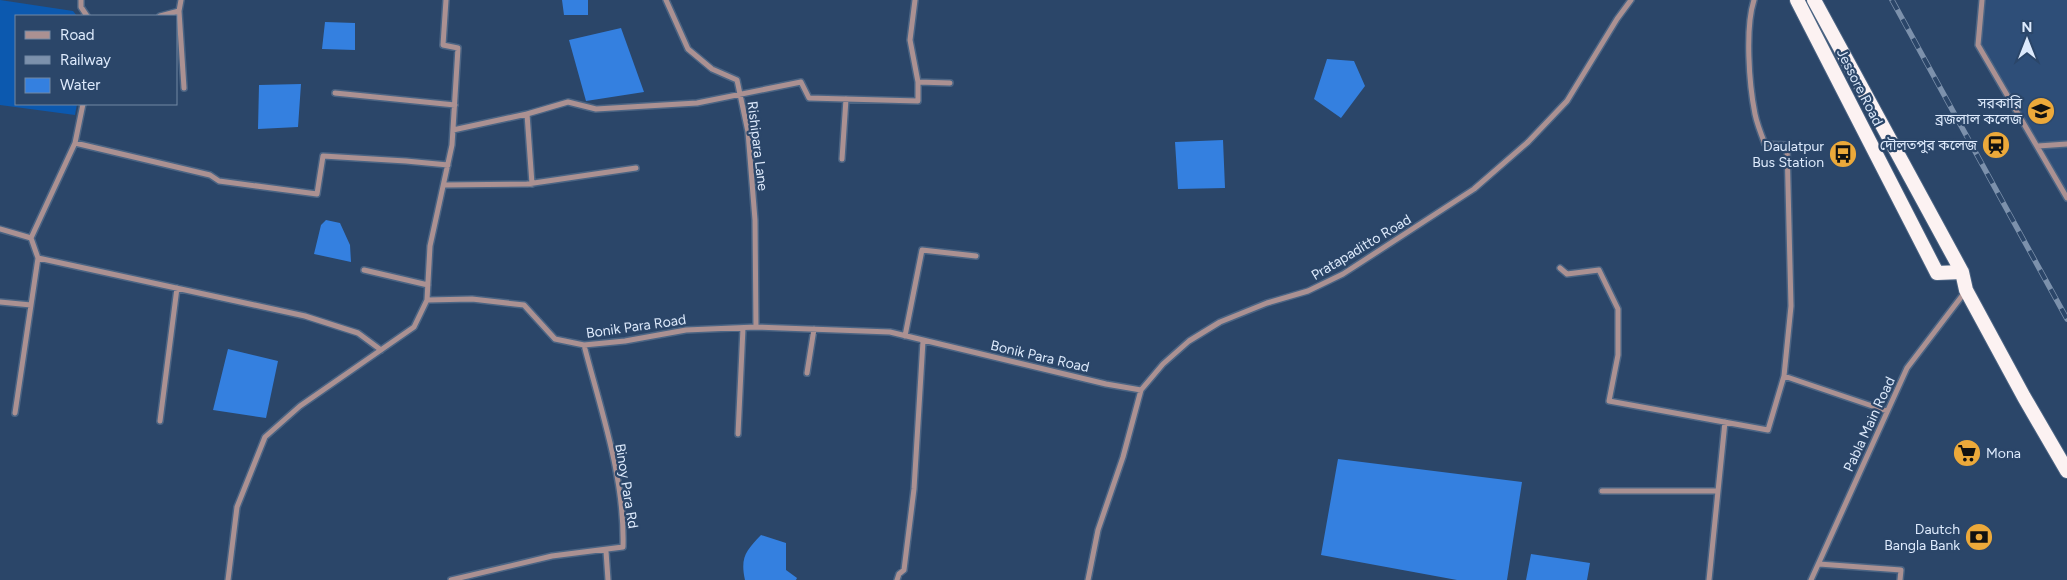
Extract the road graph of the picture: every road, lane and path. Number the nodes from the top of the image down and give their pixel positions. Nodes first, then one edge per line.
1 (81, 0) edge
2 (181, 0) edge
3 (446, 0) edge
4 (666, 0) edge
5 (915, 0) edge
6 (1631, 0) edge
7 (1754, 0) edge
8 (1797, 0) edge
9 (1814, 0) edge
10 (1982, 0) edge
11 (180, 11) junction
12 (86, 15) edge
13 (164, 15) edge
14 (918, 82) junction
15 (950, 83) dead end
16 (184, 88) dead end
17 (335, 93) dead end
18 (740, 96) junction
19 (846, 99) junction
20 (82, 105) edge
21 (455, 106) junction
22 (527, 114) junction
23 (454, 130) junction
24 (75, 143) junction
25 (2067, 144) edge
26 (2038, 146) junction
27 (842, 159) dead end
28 (448, 166) junction
29 (636, 168) dead end
30 (532, 184) junction
31 (444, 186) junction
32 (2067, 198) edge
33 (0, 229) edge
34 (31, 238) junction
35 (976, 256) dead end
36 (38, 258) junction
37 (1560, 268) dead end
38 (364, 270) dead end
39 (1962, 272) junction
40 (428, 285) junction
41 (177, 288) junction
42 (1966, 290) junction
43 (427, 300) junction
44 (0, 302) edge
45 (31, 305) junction
46 (756, 327) junction
47 (743, 328) junction
48 (814, 328) junction
49 (905, 336) junction
50 (923, 341) junction
51 (584, 345) junction
52 (381, 350) junction
53 (807, 372) dead end
54 (1784, 376) junction
55 (1141, 390) junction
56 (1887, 411) junction
57 (15, 413) dead end
58 (160, 421) dead end
59 (1725, 422) junction
60 (738, 434) dead end
61 (2067, 471) edge
62 (1602, 491) dead end
63 (1718, 491) junction
64 (606, 551) junction
65 (1818, 564) junction
66 (228, 580) edge
67 (451, 580) edge
68 (608, 580) edge
69 (897, 580) edge
70 (1088, 580) edge
71 (1709, 580) edge
72 (1812, 580) edge
73 (1900, 580) edge

1 - 12 street
2 - 11 street
3 - 21 street
4 - 18 street, Rishipara Lane
5 - 14 street
6 - 55 street, Pratapaditto Road
7 - 54 street
8 - 39 highway, Jessore Road
9 - 39 highway, Jessore Road
10 - 26 street
11 - 13 street
11 - 16 street
14 - 15 street
14 - 19 street
17 - 21 street
18 - 19 street
18 - 22 street
18 - 46 street, Rishipara Lane
19 - 27 street
20 - 24 street
21 - 23 street
22 - 23 street
22 - 30 street
23 - 28 street
24 - 28 street
24 - 34 street
25 - 26 street
26 - 32 street
28 - 31 street
29 - 30 street
30 - 31 street
31 - 40 street
33 - 34 street
34 - 36 street
35 - 49 street
36 - 41 street
36 - 45 street
37 - 59 street
38 - 40 street
39 - 42 highway, Jessore Road
40 - 43 street
41 - 52 street
41 - 58 street
42 - 56 street, Pabla Main Road
42 - 61 highway, Jessore Road
43 - 51 street, Bonik Para Road
43 - 52 street
44 - 45 street
45 - 57 street
46 - 47 street, Bonik Para Road
46 - 48 street, Bonik Para Road
47 - 51 street, Bonik Para Road
47 - 60 street
48 - 49 street, Bonik Para Road
48 - 53 street
49 - 50 street, Bonik Para Road
50 - 55 street, Bonik Para Road
50 - 69 street
51 - 64 street, Binoy Para Rd
52 - 66 street
54 - 56 street
54 - 59 street
55 - 70 street, Pratapaditto Road
56 - 65 street, Pabla Main Road
59 - 63 street
62 - 63 street
63 - 71 street
64 - 67 street, Binoy Para Rd
64 - 68 street
65 - 72 street, Pabla Main Road
65 - 73 street

